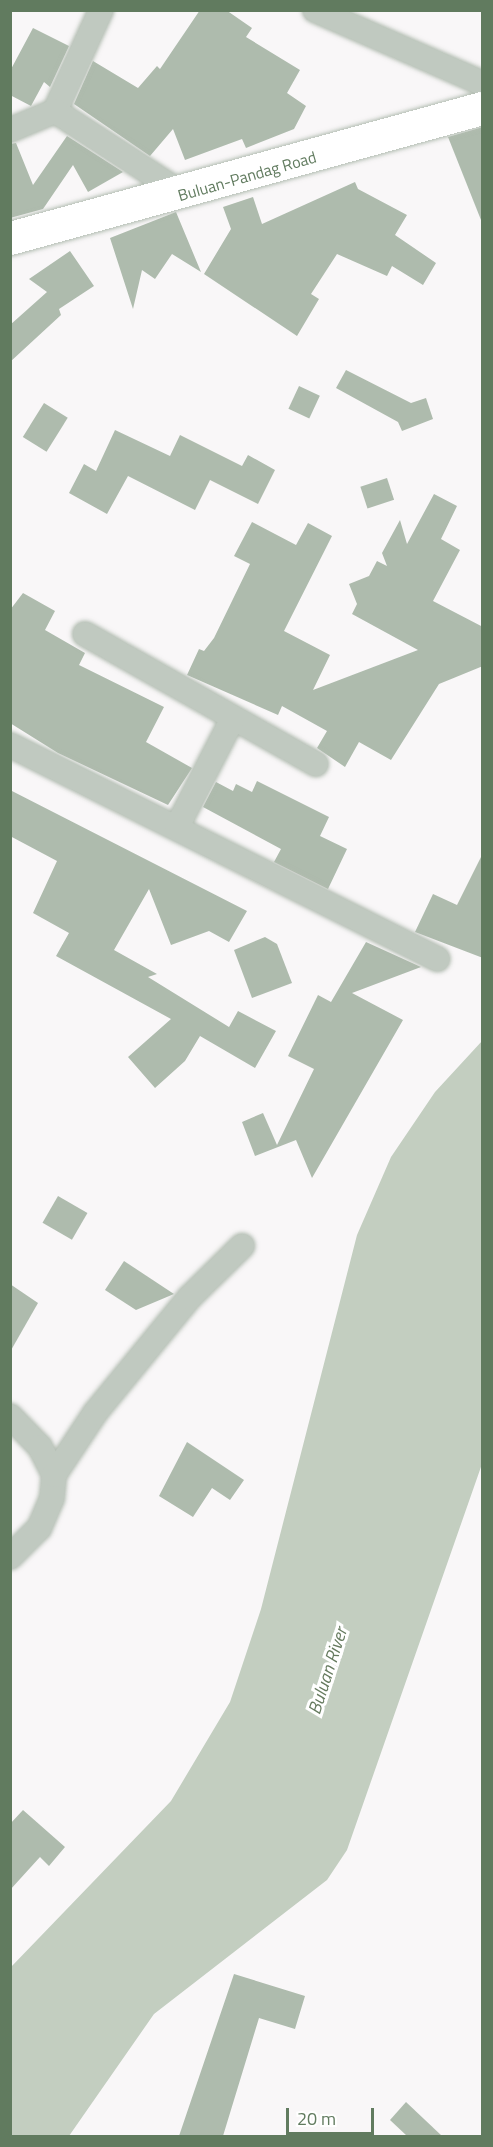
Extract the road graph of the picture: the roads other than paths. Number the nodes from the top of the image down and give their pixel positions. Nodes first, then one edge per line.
1 (101, 10) edge
2 (315, 10) edge
3 (483, 83) edge
4 (483, 108) edge
5 (55, 111) junction
6 (10, 130) edge
7 (183, 194) junction
8 (10, 238) edge
9 (85, 634) dead end
10 (232, 720) junction
11 (10, 745) edge
12 (316, 764) dead end
13 (177, 827) junction
14 (437, 959) dead end
15 (242, 1246) dead end
16 (10, 1416) edge
17 (54, 1476) junction
18 (10, 1557) edge

1 - 5 street
2 - 3 street
4 - 7 main road, Buluan-Pandag Road
5 - 6 street
5 - 7 street
7 - 8 main road, Buluan-Pandag Road
9 - 10 street
10 - 12 street
10 - 13 street
11 - 13 street
13 - 14 street
15 - 17 street
16 - 17 street
17 - 18 street

